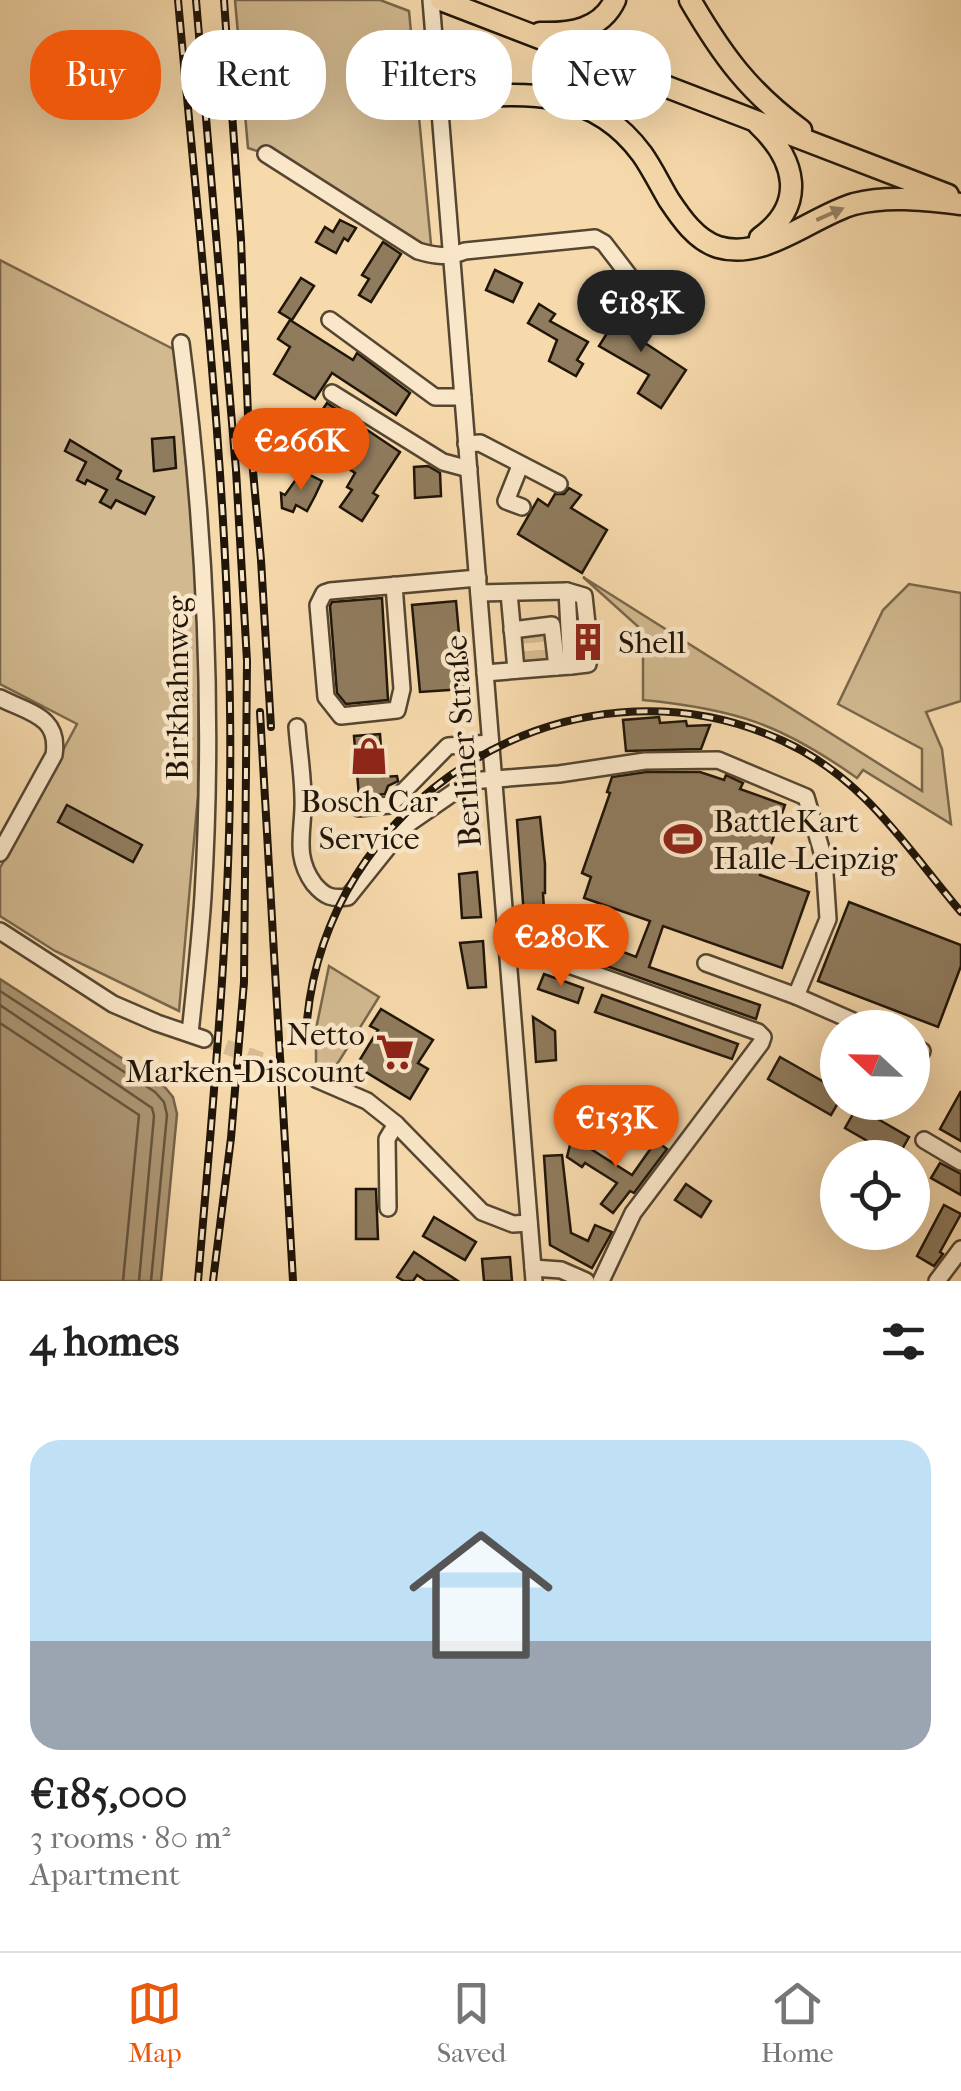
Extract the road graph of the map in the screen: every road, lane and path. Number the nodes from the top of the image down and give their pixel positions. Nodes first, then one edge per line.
1 (431, 0) edge
2 (615, 0) edge
3 (690, 0) edge
4 (449, 3) edge
5 (433, 30) edge
6 (525, 32) junction
7 (512, 95) edge
8 (753, 119) junction
9 (441, 120) edge
10 (822, 146) junction
11 (266, 154) dead end
12 (961, 202) edge
13 (740, 250) junction
14 (452, 256) junction
15 (674, 312) dead end
16 (330, 320) dead end
17 (181, 343) dead end
18 (332, 392) dead end
19 (463, 397) junction
20 (466, 444) junction
21 (520, 466) junction
22 (468, 468) junction
23 (559, 484) dead end
24 (522, 508) dead end
25 (394, 586) junction
26 (479, 586) junction
27 (508, 592) junction
28 (512, 630) junction
29 (564, 666) junction
30 (516, 670) junction
31 (485, 673) junction
32 (0, 698) edge
33 (297, 727) dead end
34 (490, 743) junction
35 (559, 774) junction
36 (494, 779) junction
37 (560, 792) dead end
38 (360, 808) dead end
39 (0, 853) edge
40 (0, 931) edge
41 (507, 949) junction
42 (706, 963) dead end
43 (796, 996) junction
44 (828, 1010) edge
45 (316, 1079) tunnel mouth
46 (396, 1124) junction
47 (930, 1144) edge
48 (961, 1162) edge
49 (388, 1208) dead end
50 (529, 1222) junction
51 (961, 1249) edge
52 (534, 1274) edge
53 (586, 1281) edge
54 (601, 1281) edge
55 (936, 1281) edge

1 - 5 street, Berliner Straße
2 - 6 main road
3 - 10 main road
4 - 6 main road
6 - 8 main road
7 - 13 main road
8 - 10 main road
8 - 13 main road
9 - 14 street, Berliner Straße
10 - 12 main road
11 - 14 street
13 -> 12 main road
14 - 15 street
14 - 19 street, Berliner Straße
16 - 19 street
17 - 40 street, Birkhahnweg
18 - 22 street
19 - 20 street, Berliner Straße
20 - 21 street
20 - 22 street, Berliner Straße
21 - 23 street
21 - 24 street
22 - 26 street, Berliner Straße
25 - 25 street
25 - 26 street
26 - 27 street
26 - 31 street, Berliner Straße
27 - 28 street
27 - 29 street
28 - 29 street
28 - 30 street
29 - 30 street
30 - 31 street
31 - 34 street, Berliner Straße
32 - 39 street
33 - 36 street
34 - 36 street, Berliner Straße
34 - 38 street
35 - 36 street
35 - 37 street
35 - 43 street
36 - 41 street, Berliner Straße
41 - 50 street, Berliner Straße
41 - 54 street
42 - 43 street
43 - 44 street
45 - 46 street
46 - 49 street
46 - 50 street
47 - 48 street
50 - 52 street, Berliner Straße
51 - 55 street
52 - 53 street

